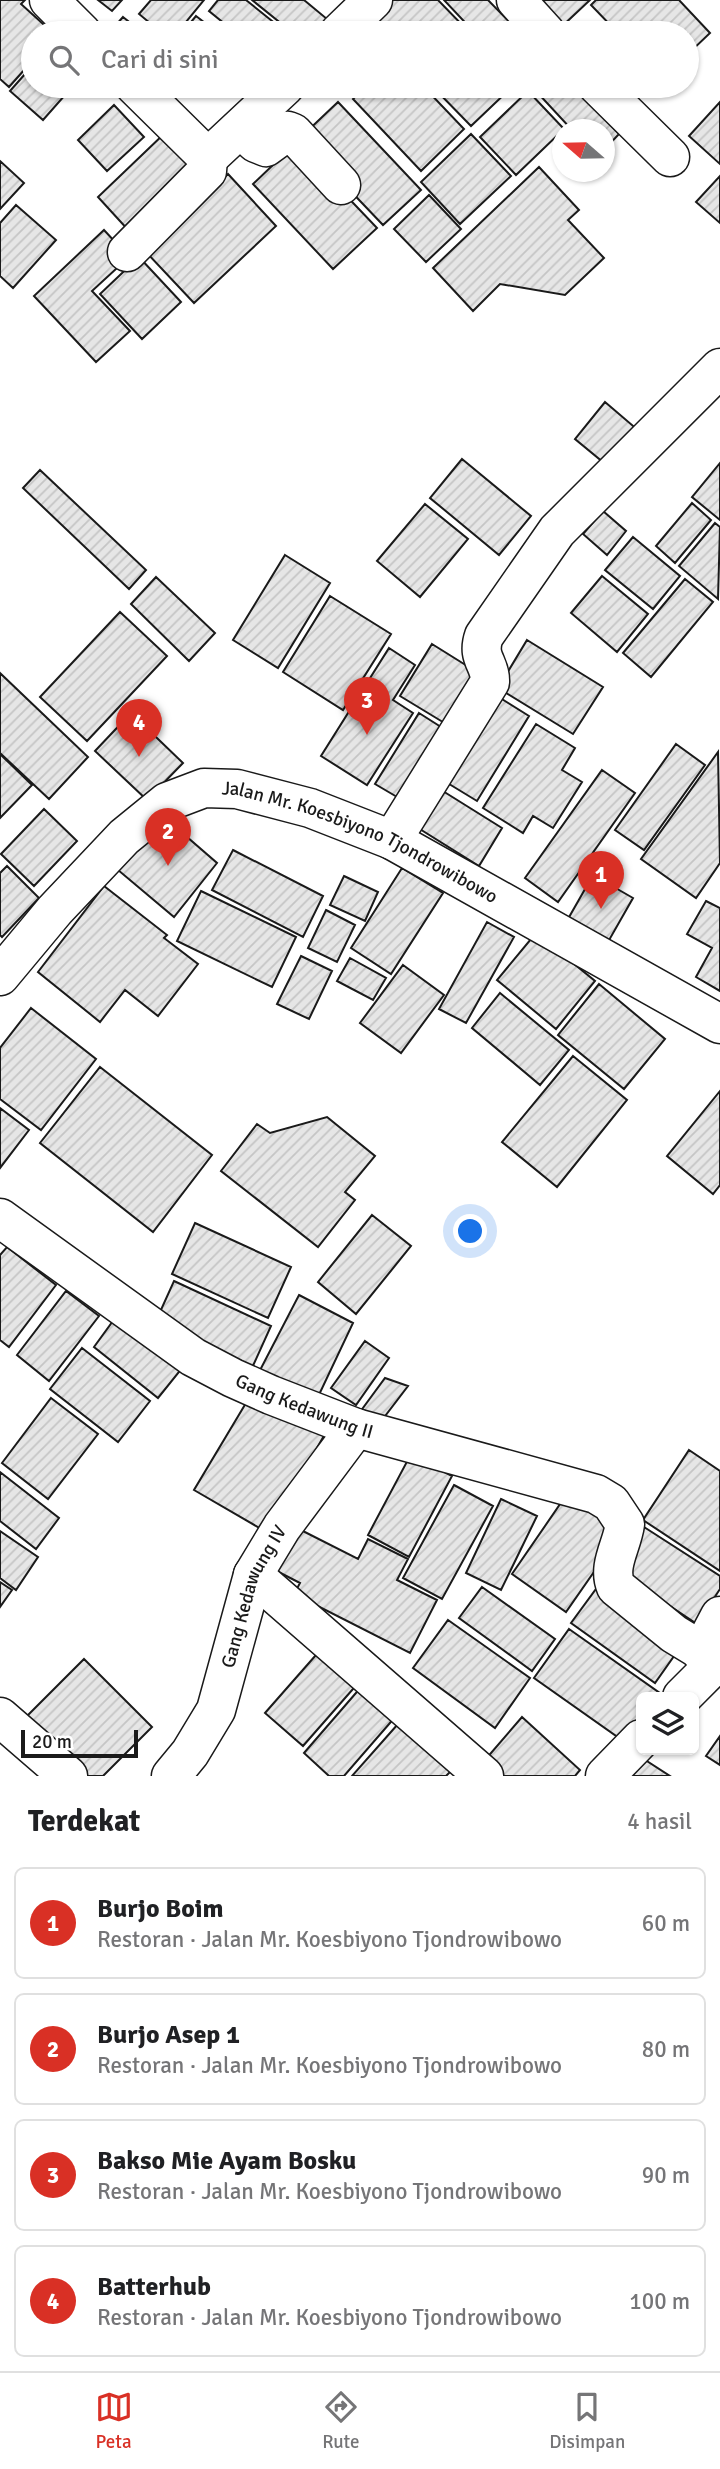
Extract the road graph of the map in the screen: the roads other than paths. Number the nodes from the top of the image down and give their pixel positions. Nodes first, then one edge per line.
1 (48, 0) edge
2 (373, 0) edge
3 (516, 0) edge
4 (70, 21) edge
5 (351, 21) edge
6 (535, 21) edge
7 (147, 98) edge
8 (273, 98) edge
9 (610, 98) edge
10 (241, 129) junction
11 (670, 157) dead end
12 (208, 158) junction
13 (341, 185) dead end
14 (127, 252) dead end
15 (720, 368) edge
16 (392, 840) junction
17 (0, 976) edge
18 (720, 1024) edge
19 (0, 1218) edge
20 (356, 1427) junction
21 (253, 1575) junction
22 (720, 1616) edge
23 (713, 1658) edge
24 (686, 1692) edge
25 (0, 1717) edge
26 (636, 1744) edge
27 (68, 1776) edge
28 (171, 1776) edge
29 (484, 1776) edge
30 (605, 1776) edge

1 - 4 street
2 - 5 street
3 - 6 street
7 - 12 street
8 - 10 street
9 - 11 street
10 - 12 street
10 - 13 street
12 - 14 street
15 - 16 street
16 - 17 street, Jalan Mr. Koesbiyono Tjondrowibowo
16 - 18 street, Jalan Mr. Koesbiyono Tjondrowibowo
19 - 20 street, Gang Kedawung II
20 - 21 street, Gang Kedawung IV
20 - 23 street, Gang Kedawung II
21 - 28 street, Gang Kedawung IV
21 - 29 street
22 - 23 street
23 - 24 street
25 - 27 street
26 - 30 street

